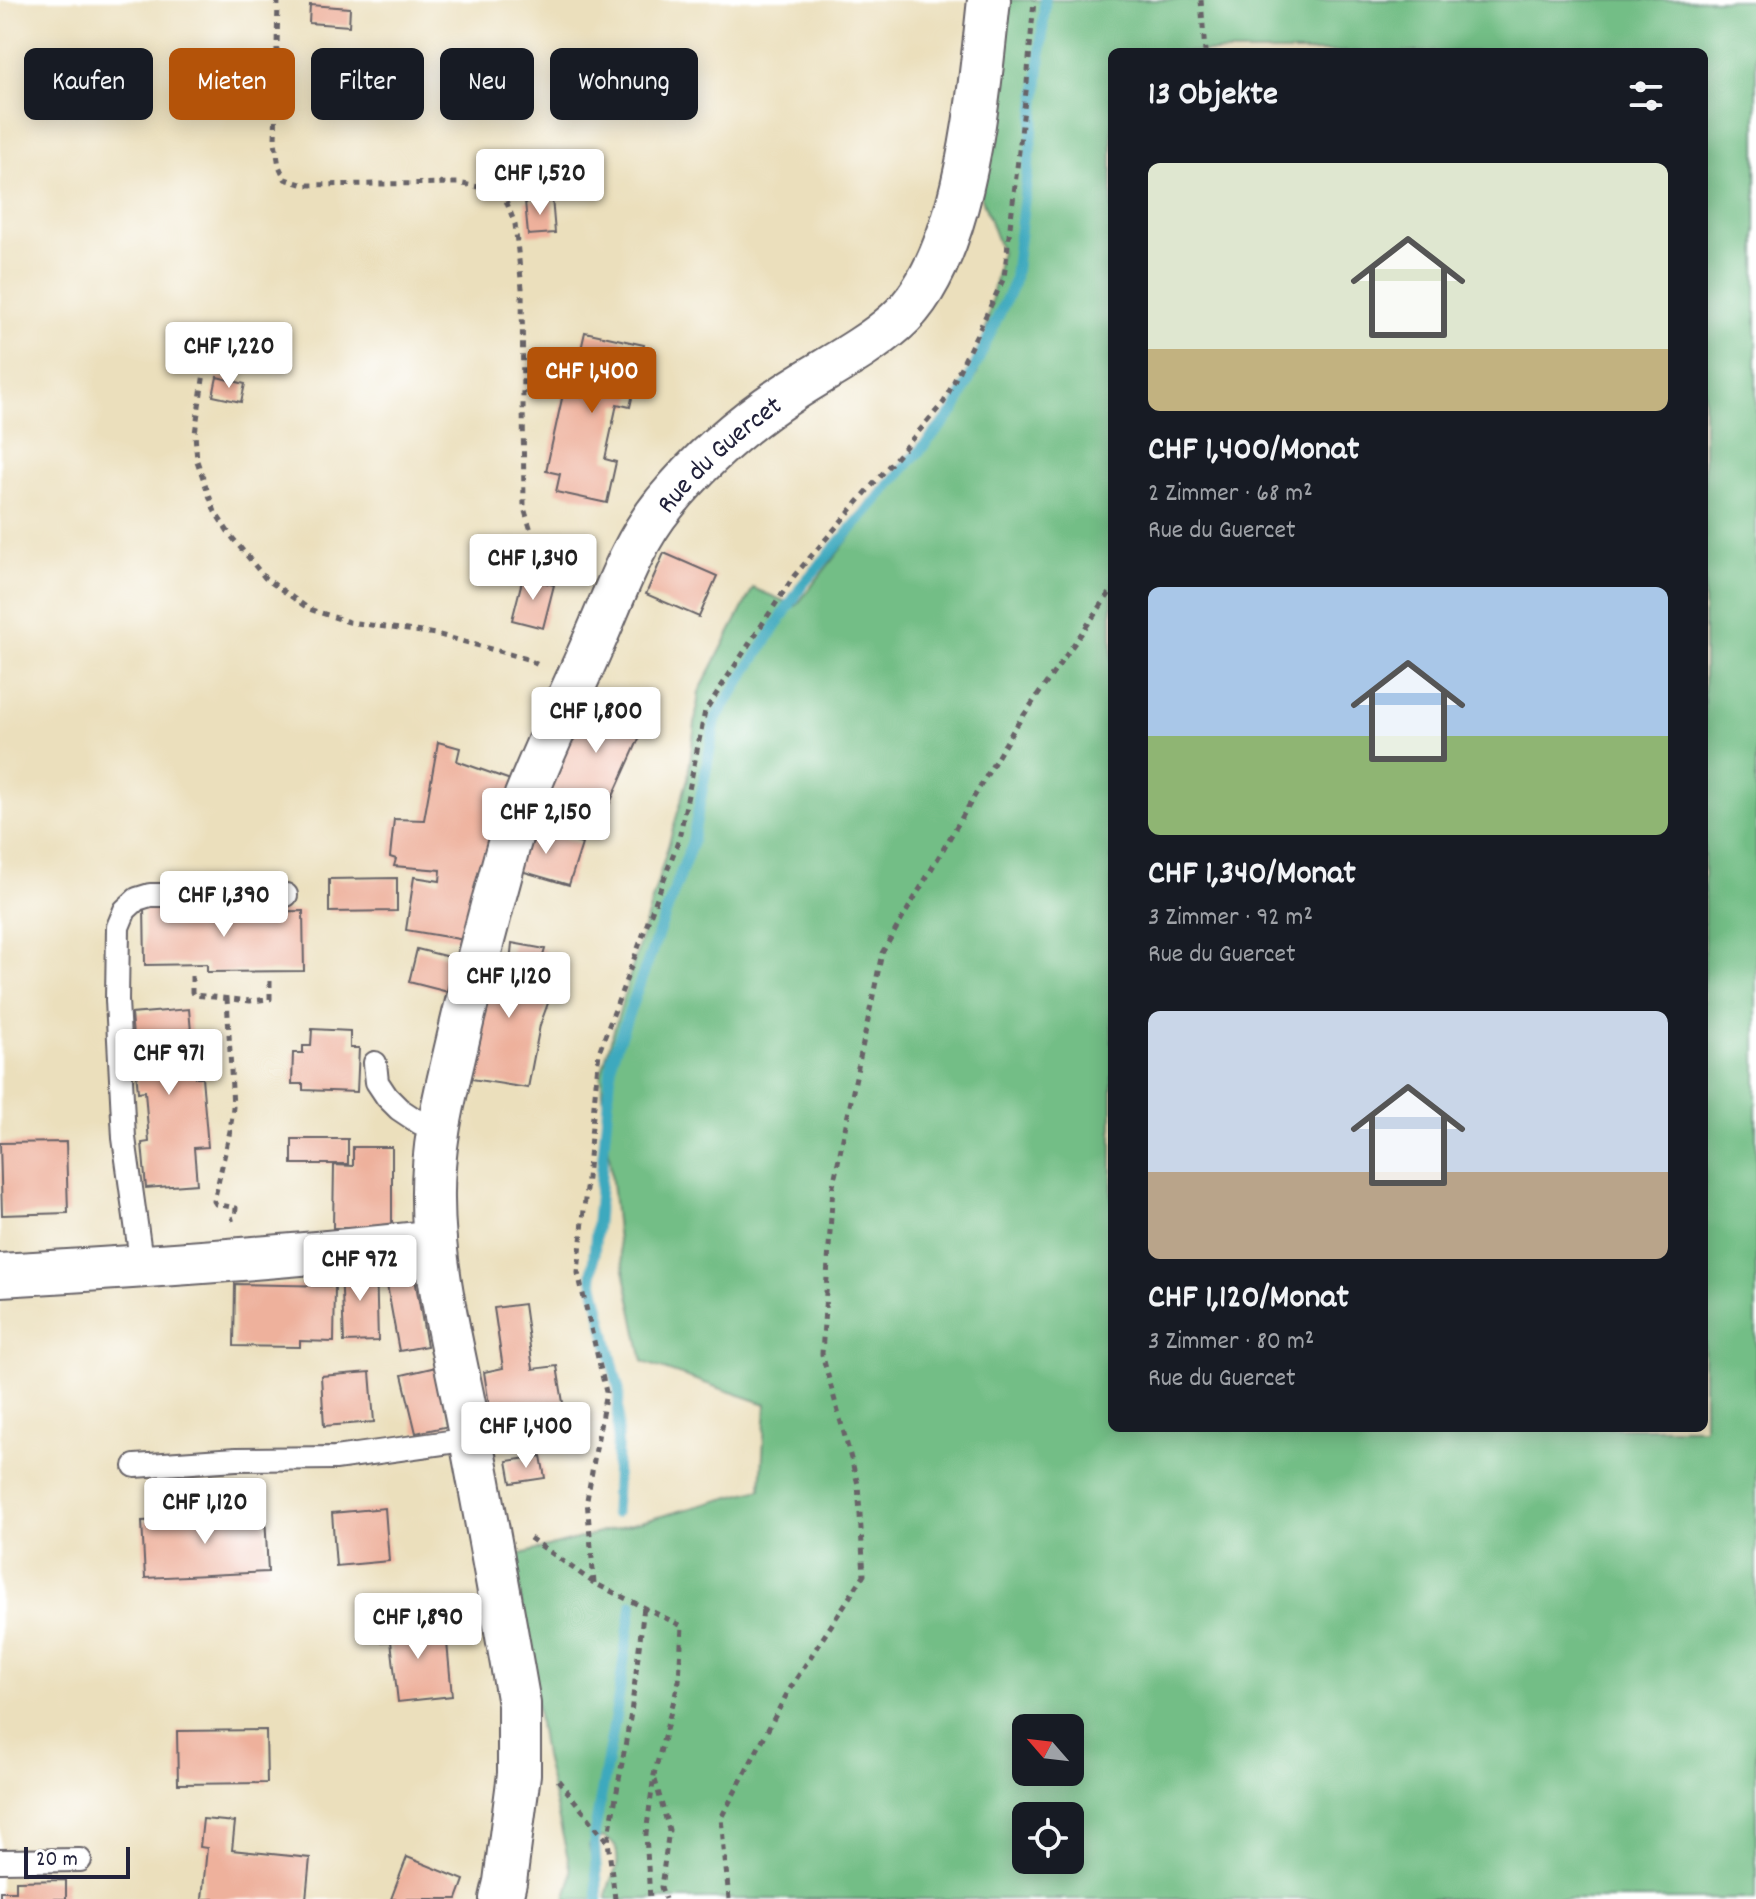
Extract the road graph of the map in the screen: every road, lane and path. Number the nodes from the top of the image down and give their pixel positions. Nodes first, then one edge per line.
1 (278, 0) edge
2 (989, 0) edge
3 (1034, 0) edge
4 (1201, 0) edge
5 (1205, 48) edge
6 (205, 366) dead end
7 (1108, 596) edge
8 (612, 600) junction
9 (575, 683) junction
10 (286, 895) dead end
11 (270, 975) dead end
12 (192, 976) dead end
13 (227, 998) junction
14 (375, 1063) dead end
15 (438, 1126) junction
16 (230, 1220) dead end
17 (435, 1241) junction
18 (142, 1267) junction
19 (0, 1275) edge
20 (471, 1439) junction
21 (135, 1466) dead end
22 (483, 1505) junction
23 (594, 1583) junction
24 (644, 1607) junction
25 (519, 1732) junction
26 (654, 1775) junction
27 (608, 1841) junction
28 (80, 1860) dead end
29 (0, 1861) edge
30 (501, 1899) edge
31 (615, 1899) edge
32 (650, 1899) edge
33 (665, 1899) edge
34 (729, 1899) edge

1 - 8 path
2 - 8 street, Rue du Guercet
3 - 23 path
4 - 5 path
6 - 9 path
7 - 34 path
8 - 9 street, Rue du Guercet
9 - 15 street, Rue du Guercet
10 - 18 lane
11 - 13 path
12 - 13 path
13 - 16 path
14 - 15 lane
15 - 17 street, Rue du Guercet
17 - 18 street
17 - 20 street, Rue du Guercet
18 - 19 street
20 - 21 lane
20 - 22 street, Rue du Guercet
22 - 23 path
22 - 25 street, Rue du Guercet
23 - 24 path
24 - 26 path
24 - 27 path
25 - 27 path
25 - 30 street, Rue du Guercet
26 - 32 path
26 - 33 path
27 - 31 path
28 - 29 lane

